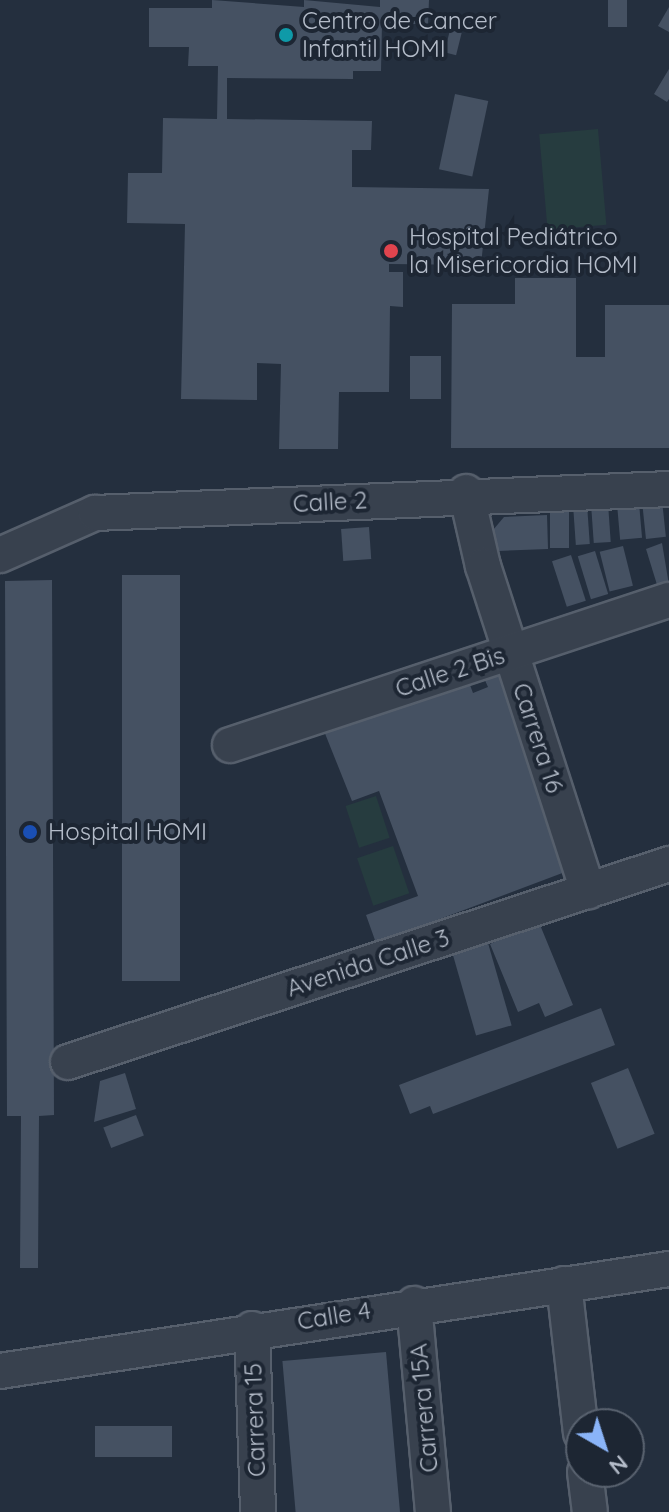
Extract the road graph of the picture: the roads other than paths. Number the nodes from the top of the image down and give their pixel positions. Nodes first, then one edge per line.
1 (669, 489) edge
2 (466, 492) junction
3 (0, 555) edge
4 (669, 600) edge
5 (509, 652) junction
6 (230, 745) dead end
7 (669, 864) edge
8 (588, 891) junction
9 (68, 1062) dead end
10 (669, 1269) edge
11 (564, 1284) junction
12 (414, 1304) junction
13 (252, 1329) junction
14 (0, 1371) edge
15 (578, 1408) edge
16 (587, 1488) edge
17 (590, 1511) edge
18 (258, 1512) edge
19 (433, 1512) edge

1 - 2 street, Calle 2
2 - 3 street, Calle 2
2 - 5 street, Carrera 16
4 - 5 street, Calle 2 Bis
5 - 6 street, Calle 2 Bis
5 - 8 street, Carrera 16
7 - 8 street, Avenida Calle 3
8 - 9 street, Avenida Calle 3
10 - 11 street, Calle 4
11 - 12 street, Calle 4
11 - 15 street
12 - 13 street, Calle 4
12 - 19 street, Carrera 15A
13 - 14 street, Calle 4
13 - 18 street, Carrera 15
16 - 17 street

